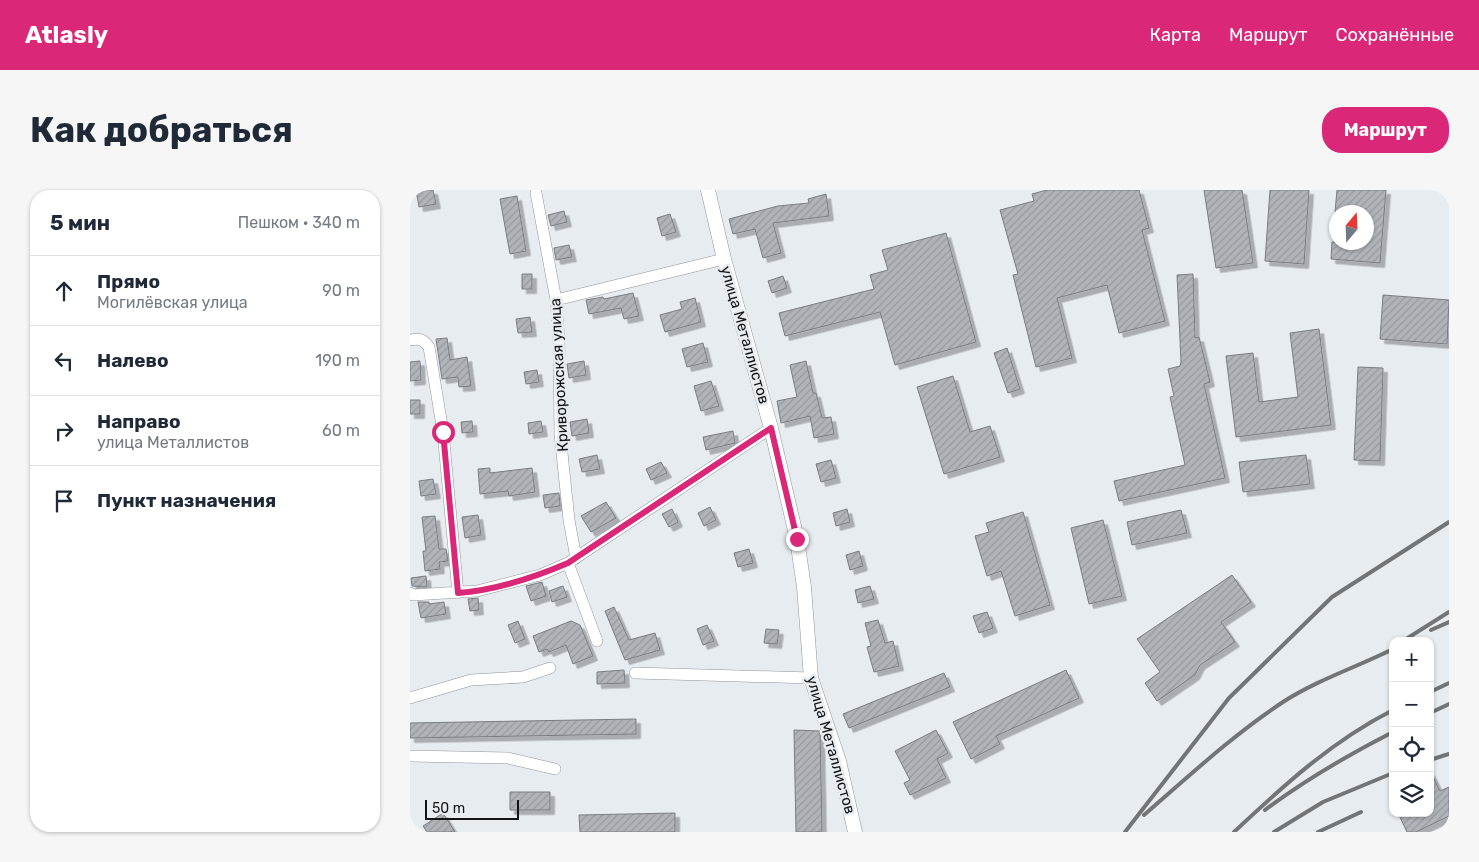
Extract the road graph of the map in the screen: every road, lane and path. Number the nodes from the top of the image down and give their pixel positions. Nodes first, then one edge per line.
1 (708, 190) edge
2 (536, 193) dead end
3 (724, 259) junction
4 (556, 300) junction
5 (411, 340) edge
6 (771, 428) junction
7 (572, 561) junction
8 (410, 593) edge
9 (458, 593) junction
10 (597, 641) dead end
11 (550, 668) dead end
12 (635, 673) dead end
13 (811, 678) junction
14 (410, 698) edge
15 (410, 756) edge
16 (555, 769) dead end
17 (855, 832) edge

1 - 3 street, улица Металлистов
2 - 4 street, Криворожская улица
3 - 4 street
3 - 6 street, улица Металлистов
4 - 7 street, Криворожская улица
5 - 9 street
6 - 7 street
6 - 13 street, улица Металлистов
7 - 9 street
7 - 10 street, Криворожская улица
8 - 9 street
11 - 14 street
12 - 13 street
13 - 17 street, улица Металлистов
15 - 16 street

